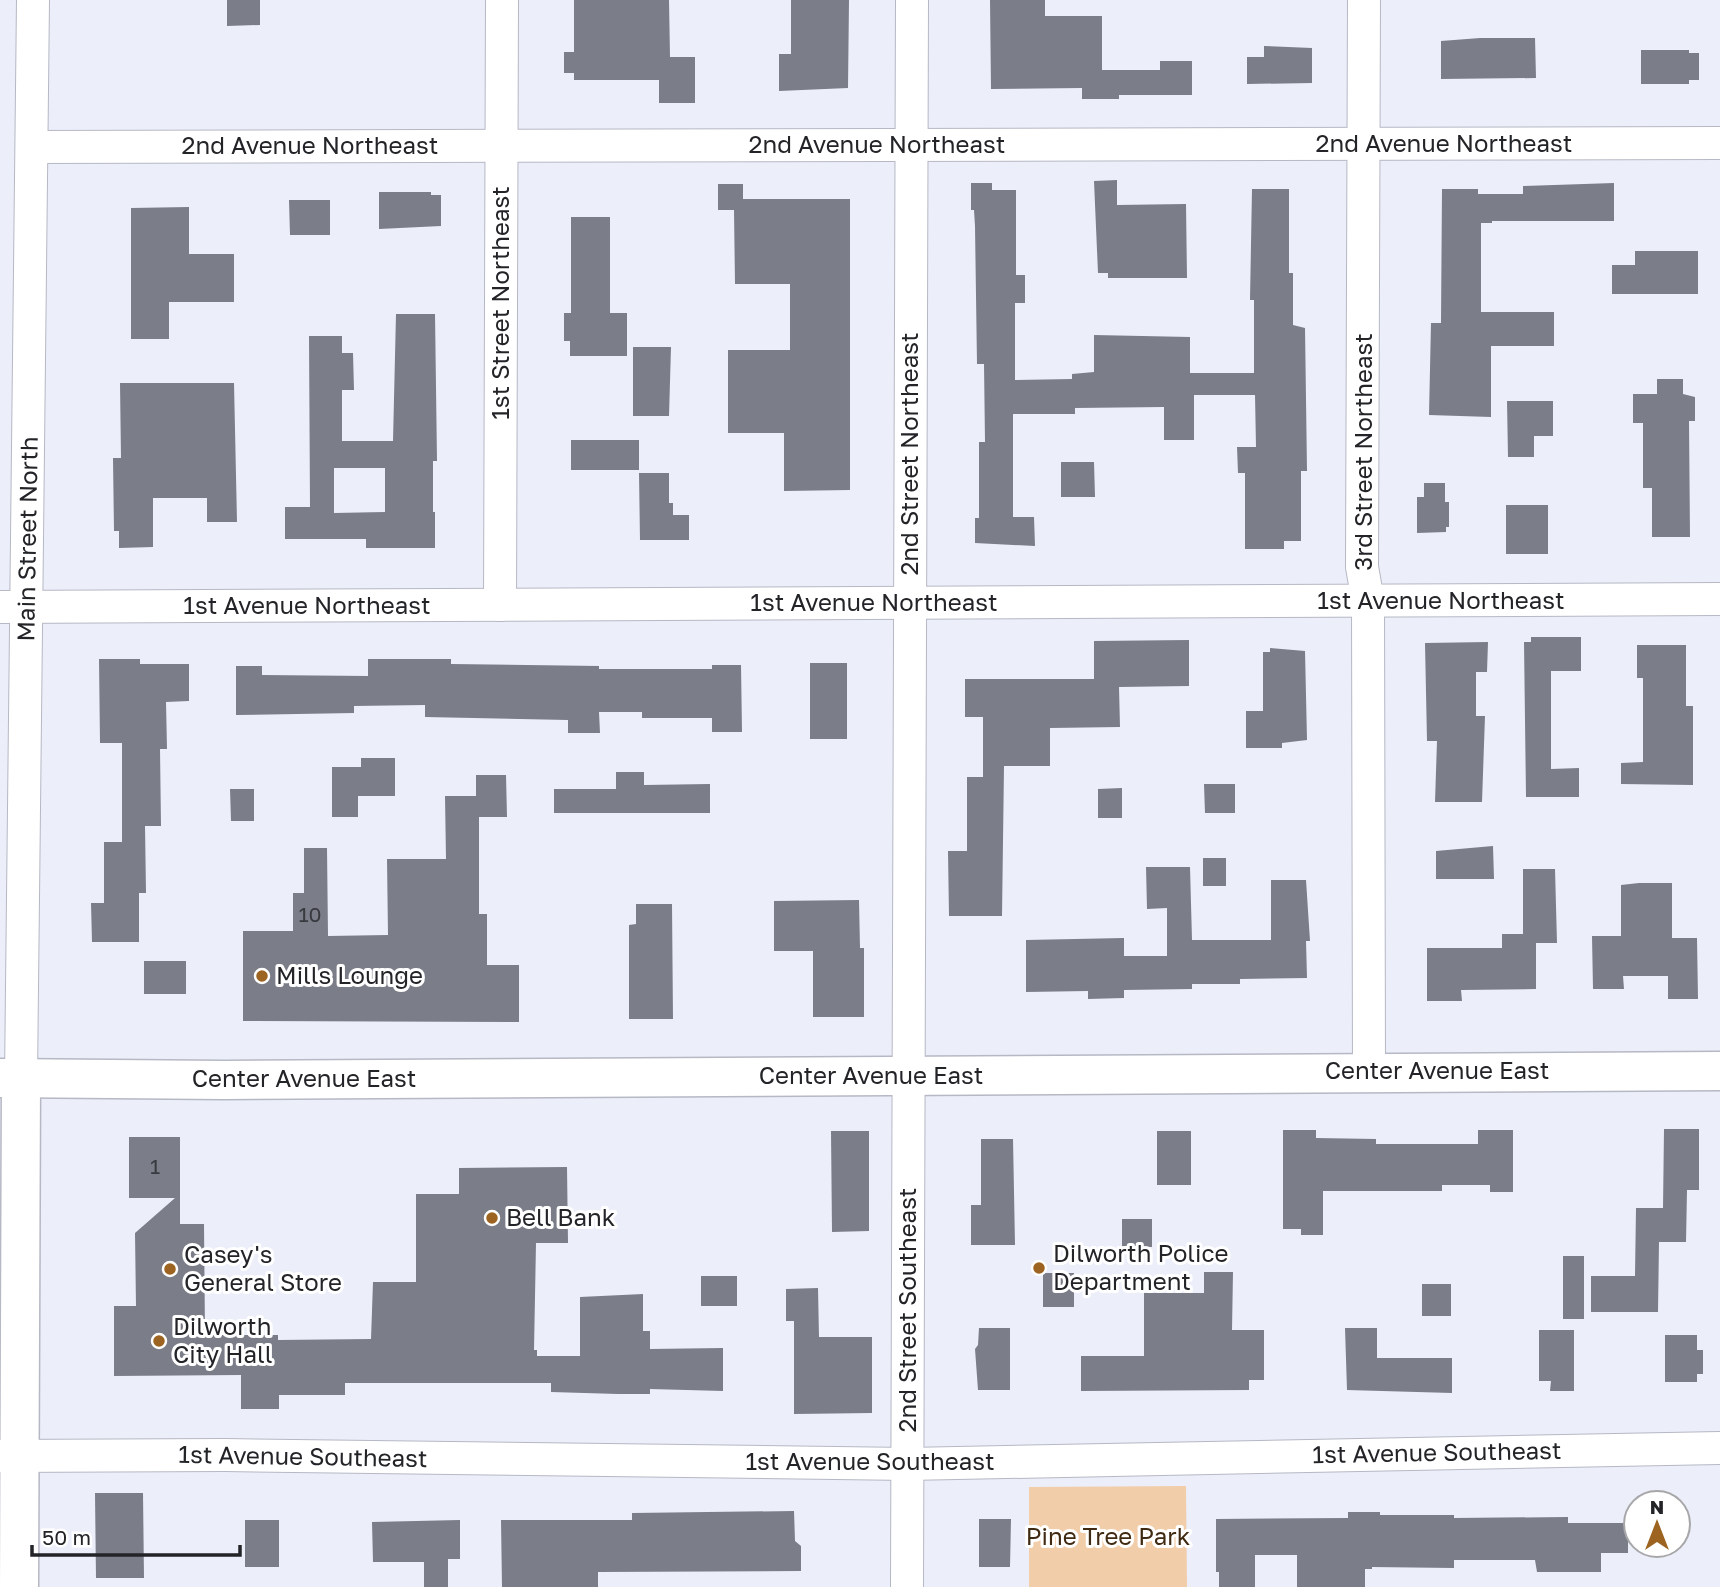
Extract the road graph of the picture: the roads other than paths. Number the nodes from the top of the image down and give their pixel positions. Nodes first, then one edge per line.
1 (33, 0) edge
2 (502, 0) edge
3 (912, 0) edge
4 (1364, 0) edge
5 (1720, 143) edge
6 (1364, 144) junction
7 (501, 145) junction
8 (911, 145) junction
9 (33, 147) junction
10 (1720, 599) edge
11 (1368, 601) junction
12 (909, 603) junction
13 (499, 605) junction
14 (14, 607) edge
15 (1368, 1071) junction
16 (1720, 1071) edge
17 (908, 1075) junction
18 (10, 1078) edge
19 (1720, 1448) edge
20 (10, 1456) edge
21 (908, 1464) junction
22 (19, 1587) edge
23 (906, 1587) edge

1 - 9 street, Main Street North
2 - 7 street, 1st Street Northeast
3 - 8 street, 2nd Street Northeast
4 - 6 street, 3rd Street Northeast
5 - 6 street, 2nd Avenue Northeast
6 - 8 street, 2nd Avenue Northeast
6 - 11 street, 3rd Street Northeast
7 - 8 street, 2nd Avenue Northeast
7 - 9 street, 2nd Avenue Northeast
7 - 13 street, 1st Street Northeast
8 - 12 street, 2nd Street Northeast
9 - 14 street, Main Street North
10 - 11 street, 1st Avenue Northeast
11 - 12 street, 1st Avenue Northeast
11 - 15 street, 3rd Street Northeast
12 - 13 street, 1st Avenue Northeast
12 - 17 street, 2nd Street Northeast
13 - 14 street, 1st Avenue Northeast
14 - 18 street, Main Street North
15 - 16 main road, Center Avenue East
15 - 17 main road, Center Avenue East
17 - 18 main road, Center Avenue East
17 - 21 street, 2nd Street Southeast
18 - 20 main road
19 - 21 street, 1st Avenue Southeast
20 - 21 street, 1st Avenue Southeast
20 - 22 main road
21 - 23 street, 2nd Street Southeast

